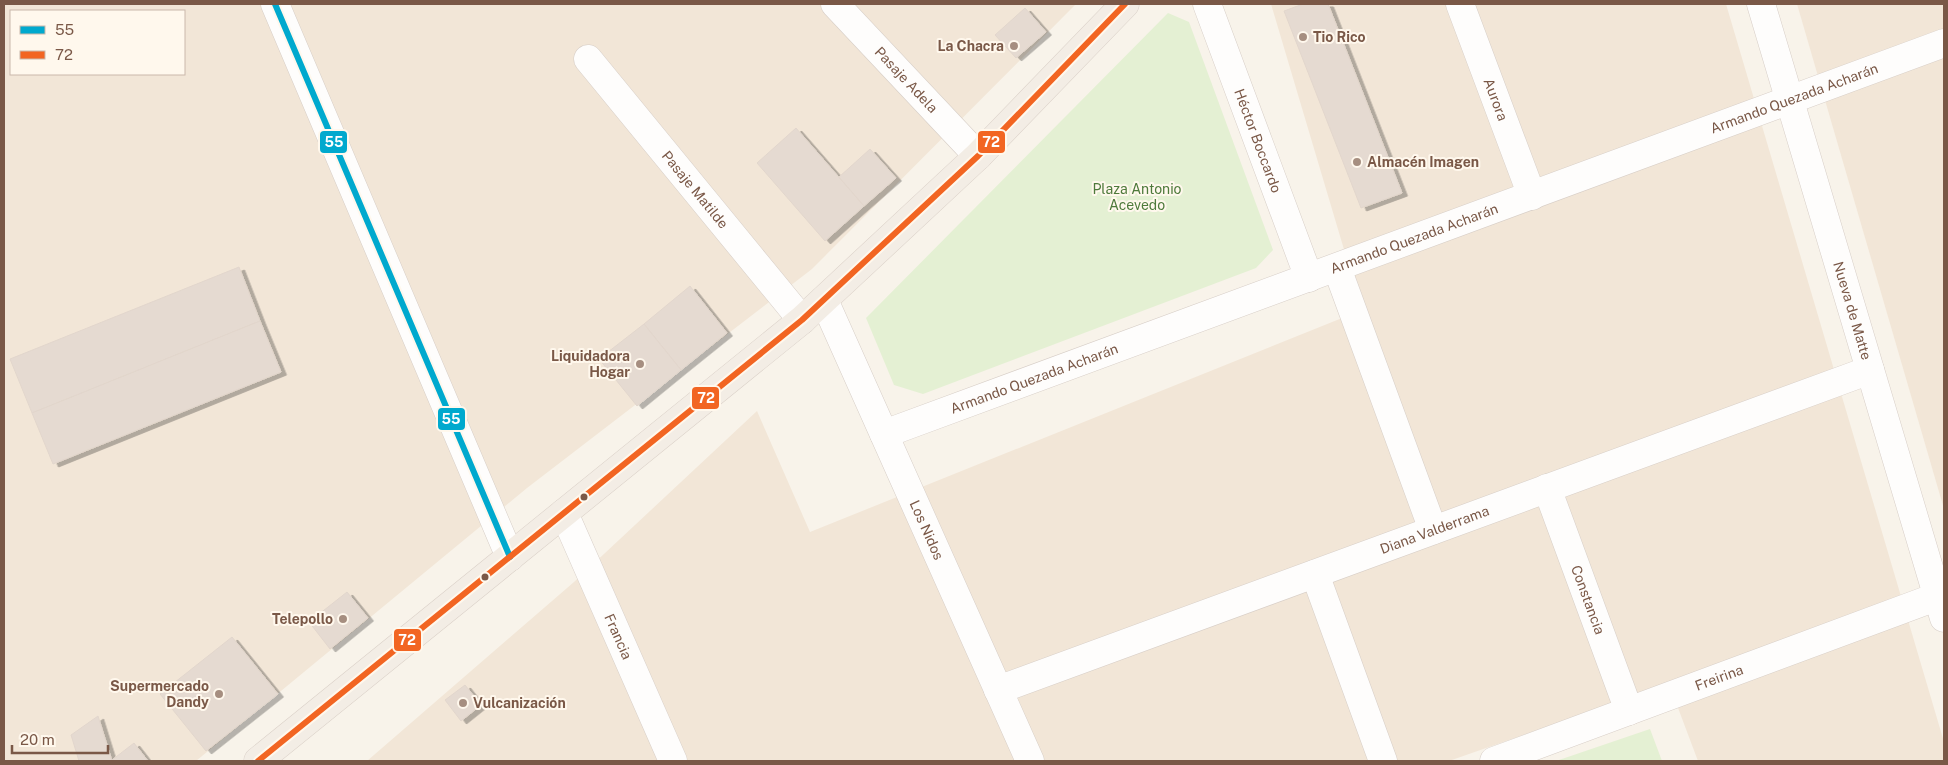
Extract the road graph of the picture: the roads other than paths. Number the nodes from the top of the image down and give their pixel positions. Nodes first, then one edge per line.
1 (275, 4) edge
2 (835, 4) edge
3 (1125, 4) edge
4 (1207, 4) edge
5 (1460, 4) edge
6 (1761, 4) edge
7 (1944, 44) edge
8 (588, 59) dead end
9 (1790, 102) junction
10 (978, 156) junction
11 (1532, 196) junction
12 (1338, 268) junction
13 (1309, 278) junction
14 (824, 300) junction
15 (802, 320) junction
16 (1870, 370) junction
17 (884, 434) junction
18 (1547, 488) junction
19 (564, 513) junction
20 (1433, 530) junction
21 (510, 557) junction
22 (1315, 574) junction
23 (1942, 603) edge
24 (998, 690) junction
25 (1628, 711) junction
26 (258, 761) edge
27 (673, 761) edge
28 (1030, 761) edge
29 (1383, 761) edge
30 (1494, 761) edge

1 - 21 street
2 - 10 street, Pasaje Adela
3 - 10 main road
4 - 13 street, Héctor Boccardo
5 - 11 street, Aurora
6 - 9 street, Nueva de Matte
7 - 9 street, Armando Quezada Acharán
8 - 15 street, Pasaje Matilde
9 - 11 street, Armando Quezada Acharán
9 - 16 street, Nueva de Matte
10 - 14 main road
11 - 12 street, Armando Quezada Acharán
12 - 13 street, Armando Quezada Acharán
12 - 20 street
13 - 17 street, Armando Quezada Acharán
14 - 15 main road
14 - 17 street, Los Nidos
15 - 19 main road
16 - 18 street, Diana Valderrama
16 - 23 street, Nueva de Matte
17 - 24 street, Los Nidos
18 - 20 street, Diana Valderrama
18 - 25 street, Constancia
19 - 21 main road
19 - 27 street, Francia
20 - 22 street, Diana Valderrama
21 - 26 main road
22 - 24 street, Diana Valderrama
22 - 29 street
23 - 25 street, Freirina
24 - 28 street, Los Nidos
25 - 30 street, Freirina

